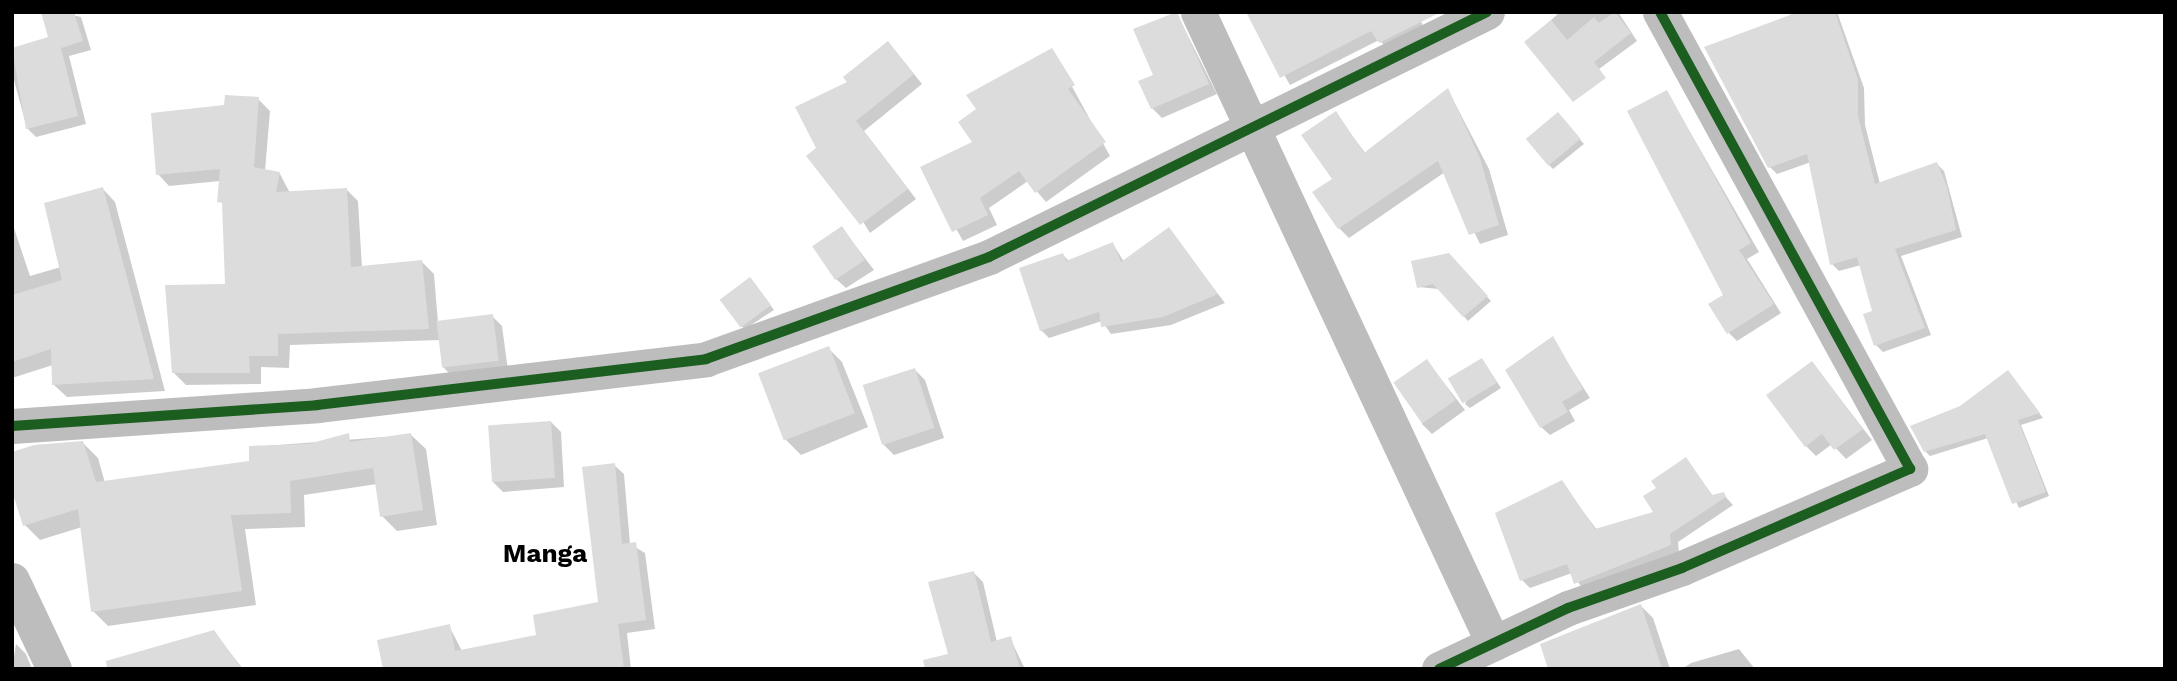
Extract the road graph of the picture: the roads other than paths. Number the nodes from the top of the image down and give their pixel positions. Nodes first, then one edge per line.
1 (1199, 12) edge
2 (1487, 12) edge
3 (1660, 12) edge
4 (1258, 130) junction
5 (12, 426) edge
6 (12, 580) edge
7 (1493, 643) junction
8 (54, 669) edge
9 (1438, 669) edge

1 - 4 street
2 - 4 street
3 - 7 street
4 - 5 street
4 - 7 street
6 - 8 street
7 - 9 street

